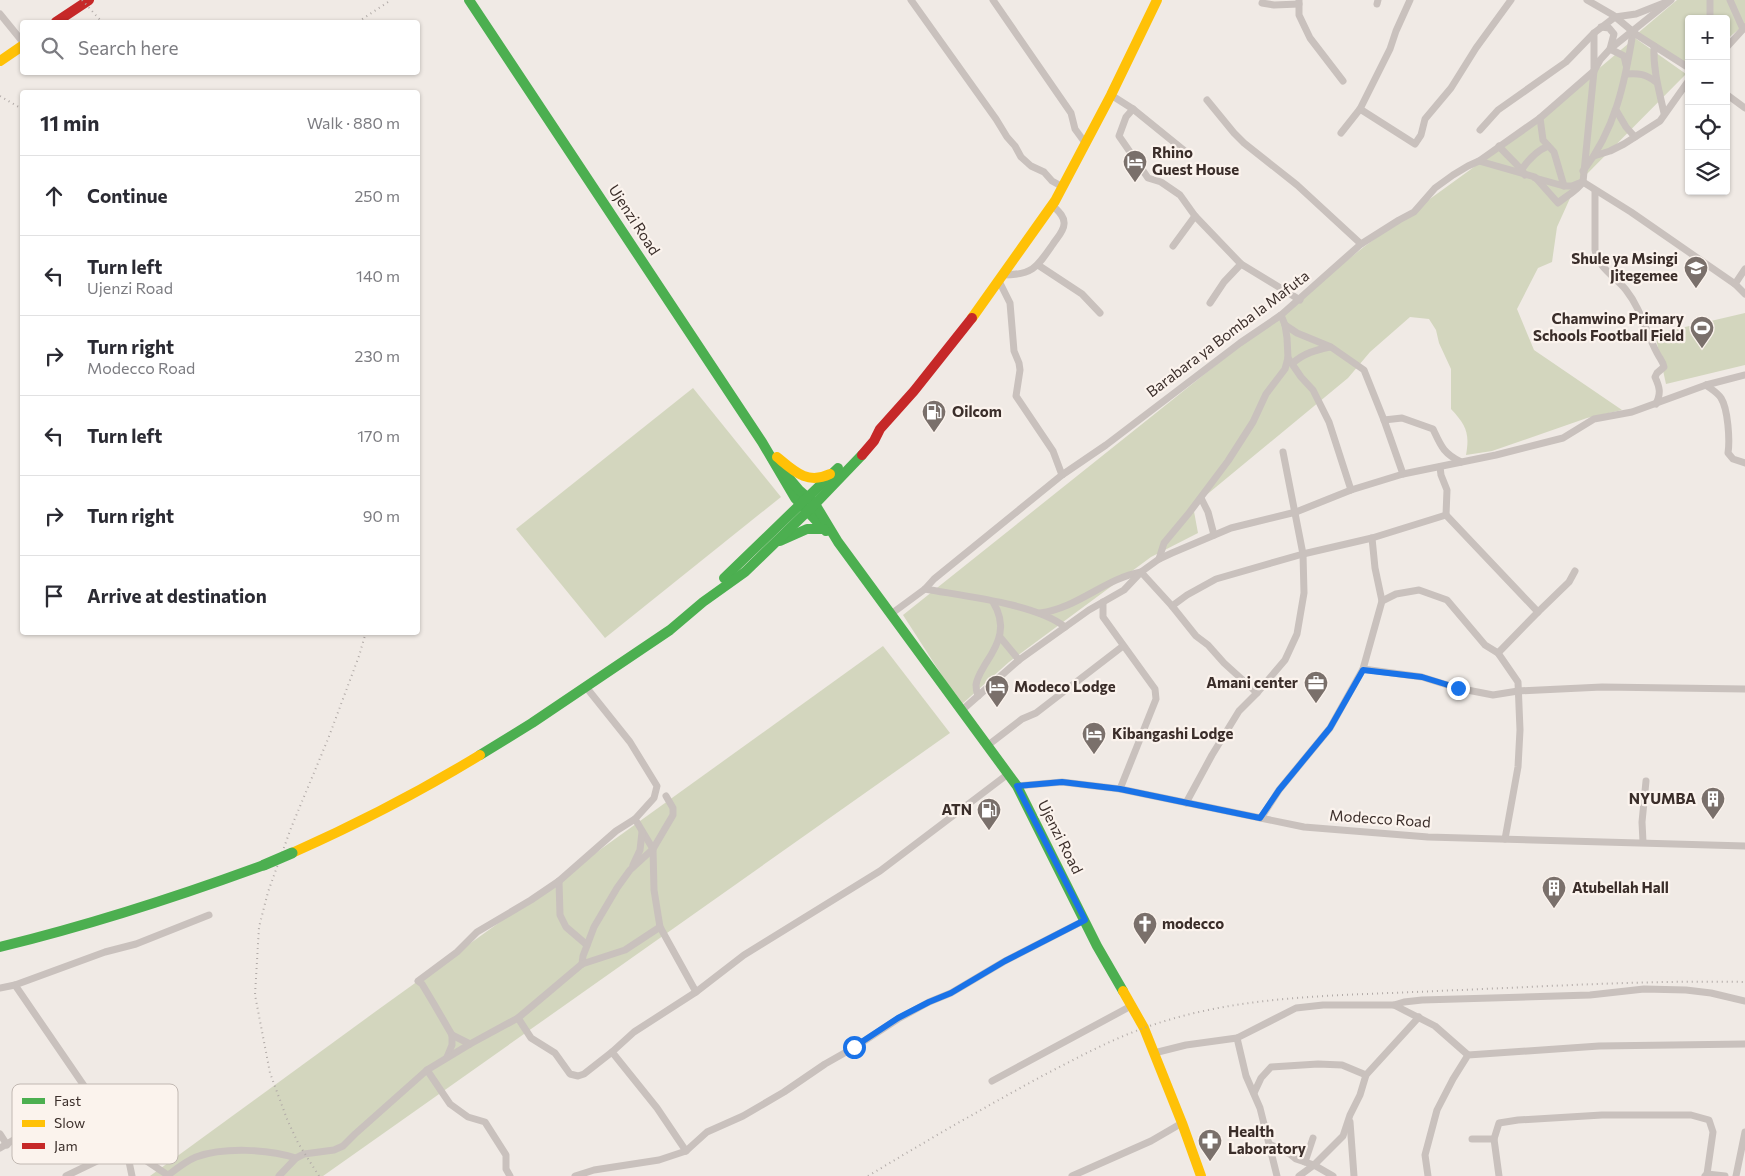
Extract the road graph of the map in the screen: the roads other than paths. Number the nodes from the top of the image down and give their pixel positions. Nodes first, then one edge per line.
1 (90, 0) edge
2 (470, 0) edge
3 (911, 0) edge
4 (992, 0) edge
5 (1157, 0) edge
6 (1410, 0) edge
7 (1511, 0) edge
8 (1587, 0) edge
9 (1672, 0) edge
10 (1710, 0) edge
11 (1730, 0) edge
12 (1299, 2) edge
13 (76, 3) edge
14 (1262, 4) dead end
15 (1600, 4) edge
16 (0, 14) edge
17 (1710, 15) edge
18 (1615, 17) junction
19 (58, 20) edge
20 (1601, 27) junction
21 (1744, 28) edge
22 (1633, 32) junction
23 (1594, 33) junction
24 (20, 39) edge
25 (1730, 44) edge
26 (1654, 46) junction
27 (20, 47) edge
28 (1610, 49) junction
29 (0, 60) edge
30 (1685, 65) edge
31 (1627, 71) junction
32 (1594, 72) junction
33 (1343, 81) dead end
34 (1656, 82) junction
35 (1685, 85) edge
36 (1111, 95) junction
37 (1730, 97) edge
38 (1207, 100) dead end
39 (1745, 108) edge
40 (1133, 109) junction
41 (1360, 109) junction
42 (1616, 110) junction
43 (1664, 113) junction
44 (1540, 118) junction
45 (1480, 130) dead end
46 (1341, 133) dead end
47 (1635, 137) junction
48 (1586, 139) junction
49 (1086, 144) junction
50 (1601, 145) junction
51 (1499, 146) junction
52 (1548, 146) junction
53 (1186, 152) dead end
54 (1594, 156) junction
55 (1479, 161) junction
56 (1583, 171) junction
57 (1523, 172) junction
58 (1535, 178) junction
59 (1583, 182) junction
60 (1564, 186) junction
61 (1063, 187) junction
62 (1595, 191) junction
63 (1052, 205) junction
64 (1195, 216) junction
65 (1361, 244) junction
66 (1173, 246) dead end
67 (1241, 264) junction
68 (1038, 266) junction
69 (1745, 269) edge
70 (1001, 278) junction
71 (1735, 284) junction
72 (1745, 294) edge
73 (1300, 300) junction
74 (1210, 303) dead end
75 (1100, 313) dead end
76 (1281, 315) junction
77 (1285, 325) junction
78 (1331, 347) junction
79 (1290, 360) junction
80 (1745, 375) edge
81 (1706, 385) junction
82 (1656, 404) junction
83 (1384, 420) junction
84 (880, 429) junction
85 (762, 442) junction
86 (1283, 452) dead end
87 (1461, 462) junction
88 (1745, 463) edge
89 (1440, 467) junction
90 (834, 472) junction
91 (1403, 474) junction
92 (1062, 475) junction
93 (1351, 490) junction
94 (1201, 498) junction
95 (808, 505) junction
96 (1296, 512) junction
97 (1446, 515) junction
98 (824, 529) junction
99 (1214, 535) junction
100 (1372, 538) junction
101 (838, 542) junction
102 (776, 543) junction
103 (1303, 554) junction
104 (1159, 559) junction
105 (1575, 571) dead end
106 (1141, 572) junction
107 (925, 589) junction
108 (1382, 601) junction
109 (703, 602) junction
110 (993, 602) junction
111 (1104, 602) junction
112 (1172, 606) junction
113 (1090, 610) junction
114 (1538, 612) junction
115 (1040, 613) junction
116 (891, 614) junction
117 (1103, 617) junction
118 (1065, 628) junction
119 (1000, 637) junction
120 (1123, 646) junction
121 (1498, 653) junction
122 (1019, 660) junction
123 (1363, 670) junction
124 (586, 687) junction
125 (1745, 689) edge
126 (1518, 691) junction
127 (1257, 693) junction
128 (978, 696) junction
129 (961, 711) junction
130 (987, 746) junction
131 (1008, 774) junction
132 (1646, 781) dead end
133 (1017, 786) junction
134 (1120, 789) junction
135 (666, 796) dead end
136 (1186, 803) junction
137 (1260, 818) junction
138 (635, 819) junction
139 (642, 832) junction
140 (1505, 839) junction
141 (1643, 842) junction
142 (1745, 846) edge
143 (653, 849) junction
144 (631, 869) junction
145 (559, 880) junction
146 (209, 915) dead end
147 (1085, 920) junction
148 (660, 927) junction
149 (587, 944) junction
150 (0, 947) edge
151 (582, 964) junction
152 (15, 985) junction
153 (0, 988) edge
154 (696, 992) junction
155 (1745, 1001) edge
156 (1394, 1005) junction
157 (1131, 1006) junction
158 (1419, 1017) junction
159 (518, 1018) junction
160 (452, 1036) junction
161 (1237, 1038) junction
162 (470, 1044) junction
163 (1745, 1044) edge
164 (612, 1052) junction
165 (1154, 1054) junction
166 (1468, 1055) junction
167 (447, 1058) junction
168 (427, 1070) junction
169 (1366, 1075) junction
170 (992, 1081) dead end
171 (82, 1084) edge
172 (1254, 1093) junction
173 (1350, 1115) junction
174 (1182, 1123) junction
175 (1745, 1132) edge
176 (0, 1134) edge
177 (1313, 1138) dead end
178 (1472, 1139) dead end
179 (1494, 1139) junction
180 (1269, 1144) junction
181 (3, 1147) edge
182 (686, 1151) junction
183 (296, 1158) junction
184 (1305, 1162) junction
185 (91, 1164) edge
186 (151, 1164) edge
187 (1314, 1165) junction
188 (1706, 1175) edge
189 (66, 1176) edge
190 (168, 1176) edge
191 (280, 1176) edge
192 (510, 1176) edge
193 (575, 1176) edge
194 (1072, 1176) edge
195 (1201, 1176) edge
196 (1277, 1176) edge
197 (1299, 1176) edge
198 (1333, 1176) edge
199 (1354, 1176) edge
200 (1428, 1176) edge
201 (1499, 1176) edge
202 (1725, 1176) edge
203 (1736, 1176) edge

1 - 13 main road
2 - 85 main road, Ujenzi Road
3 - 61 street
4 - 49 street
5 - 36 main road
6 - 41 street
7 - 41 street
8 - 15 street
9 - 18 street
9 - 22 street, Barabara ya Bomba la Mafuta
10 - 17 street
11 - 21 street
12 - 14 street
12 - 33 street
13 - 19 main road
15 - 18 street
16 - 24 street
18 - 20 street
18 - 22 street
20 - 23 street
20 - 28 street
21 - 25 street
22 - 26 street
22 - 28 street, Barabara ya Bomba la Mafuta
22 - 31 street
23 - 32 street
23 - 45 street
26 - 30 street
26 - 34 street
27 - 29 main road
28 - 31 street
28 - 32 street, Barabara ya Bomba la Mafuta
31 - 34 street
31 - 42 street
32 - 44 street, Barabara ya Bomba la Mafuta
32 - 48 street
34 - 43 street
35 - 43 street
36 - 40 street
36 - 49 main road
37 - 39 street
38 - 65 street
40 - 53 street
40 - 64 street
41 - 46 street
42 - 47 street
42 - 50 street
43 - 47 street
44 - 51 street, Barabara ya Bomba la Mafuta
44 - 52 street
47 - 54 street
48 - 50 street
48 - 56 street
49 - 61 main road
50 - 54 street
51 - 55 street, Barabara ya Bomba la Mafuta
51 - 57 street
52 - 57 street
52 - 60 street
54 - 56 street
55 - 57 street
55 - 65 street, Barabara ya Bomba la Mafuta
56 - 59 street
57 - 58 street
58 - 59 street
58 - 60 street
59 - 60 street
59 - 62 street
61 - 63 main road
62 - 71 street
62 - 82 street
63 - 68 street
63 - 70 main road
64 - 66 street
64 - 67 street
65 - 73 street, Barabara ya Bomba la Mafuta
67 - 73 street
67 - 74 street
68 - 70 street
68 - 75 street
69 - 71 street
70 - 84 main road
70 - 92 street
71 - 72 street
73 - 76 street, Barabara ya Bomba la Mafuta
76 - 77 street
76 - 92 street, Barabara ya Bomba la Mafuta
77 - 78 street
77 - 79 street
78 - 79 street
78 - 83 street
79 - 93 street
79 - 94 street
80 - 81 street
81 - 82 street
81 - 88 street
82 - 87 street
83 - 87 street
83 - 91 street
84 - 90 main road
84 - 95 main road
85 - 90 main road
85 - 95 main road, Ujenzi Road
86 - 96 street
87 - 89 street
89 - 91 street
89 - 97 street
90 - 95 main road
91 - 93 street
92 - 107 street, Barabara ya Bomba la Mafuta
93 - 96 street
94 - 99 street
94 - 104 street
95 - 98 main road, Ujenzi Road
95 - 101 main road, Ujenzi Road
95 - 102 main road
95 - 109 main road
96 - 99 street
96 - 103 street
97 - 100 street
97 - 114 street
98 - 101 main road, Ujenzi Road
98 - 102 main road
99 - 104 street
100 - 103 street
100 - 108 street
101 - 116 main road, Ujenzi Road
102 - 109 main road
103 - 112 street
103 - 127 street
104 - 106 street
105 - 114 street
106 - 111 street
106 - 112 street
106 - 115 street
107 - 110 street
107 - 116 street, Barabara ya Bomba la Mafuta
108 - 121 street
108 - 123 street
109 - 124 main road
110 - 115 street
110 - 119 street
111 - 113 street
111 - 117 street
112 - 127 street
113 - 117 street
113 - 118 street
114 - 121 street
115 - 118 street
116 - 129 main road, Ujenzi Road
117 - 120 street
118 - 122 street
119 - 122 street
119 - 128 street
120 - 130 street
120 - 134 street
121 - 126 street
122 - 128 street
123 - 126 street
123 - 137 street
124 - 138 street
124 - 150 main road, bridge
125 - 126 street
126 - 140 street
127 - 136 street
128 - 129 street
129 - 130 main road, Ujenzi Road
130 - 131 main road, Ujenzi Road
131 - 133 main road, Ujenzi Road
131 - 154 street
132 - 141 street
133 - 134 street, Modecco Road
133 - 147 main road, Ujenzi Road
134 - 136 street, Modecco Road
135 - 143 street
136 - 137 street, Modecco Road
137 - 140 street, Modecco Road
138 - 139 street
138 - 145 street
139 - 143 street
139 - 144 street
140 - 141 street, Modecco Road
141 - 142 street, Modecco Road
143 - 144 street
143 - 148 street
144 - 149 street
145 - 149 street
145 - 160 street
146 - 152 street
147 - 157 main road, Ujenzi Road
147 - 182 street
148 - 151 street
148 - 154 street
149 - 151 street
151 - 159 street
152 - 153 street
152 - 171 street
154 - 164 street
155 - 156 street
156 - 158 street
156 - 161 street
157 - 165 main road, Ujenzi Road
157 - 170 street
158 - 166 street
158 - 169 street
159 - 162 street
159 - 164 street
160 - 162 street
160 - 167 street
161 - 165 street
161 - 172 street
162 - 167 street
163 - 166 street
164 - 182 street
165 - 174 main road, Ujenzi Road
166 - 200 street
167 - 168 street
168 - 183 street
168 - 192 street
169 - 172 street
169 - 173 street
172 - 180 street
173 - 187 street
173 - 199 street
174 - 194 street
174 - 195 main road, Ujenzi Road
175 - 203 street
176 - 181 street
177 - 184 street
178 - 179 street
179 - 188 street
179 - 201 street
180 - 184 street
180 - 196 street
182 - 193 street
183 - 190 street
183 - 191 street
184 - 187 street
185 - 189 street
186 - 190 street
187 - 197 street
187 - 198 street
188 - 202 street

